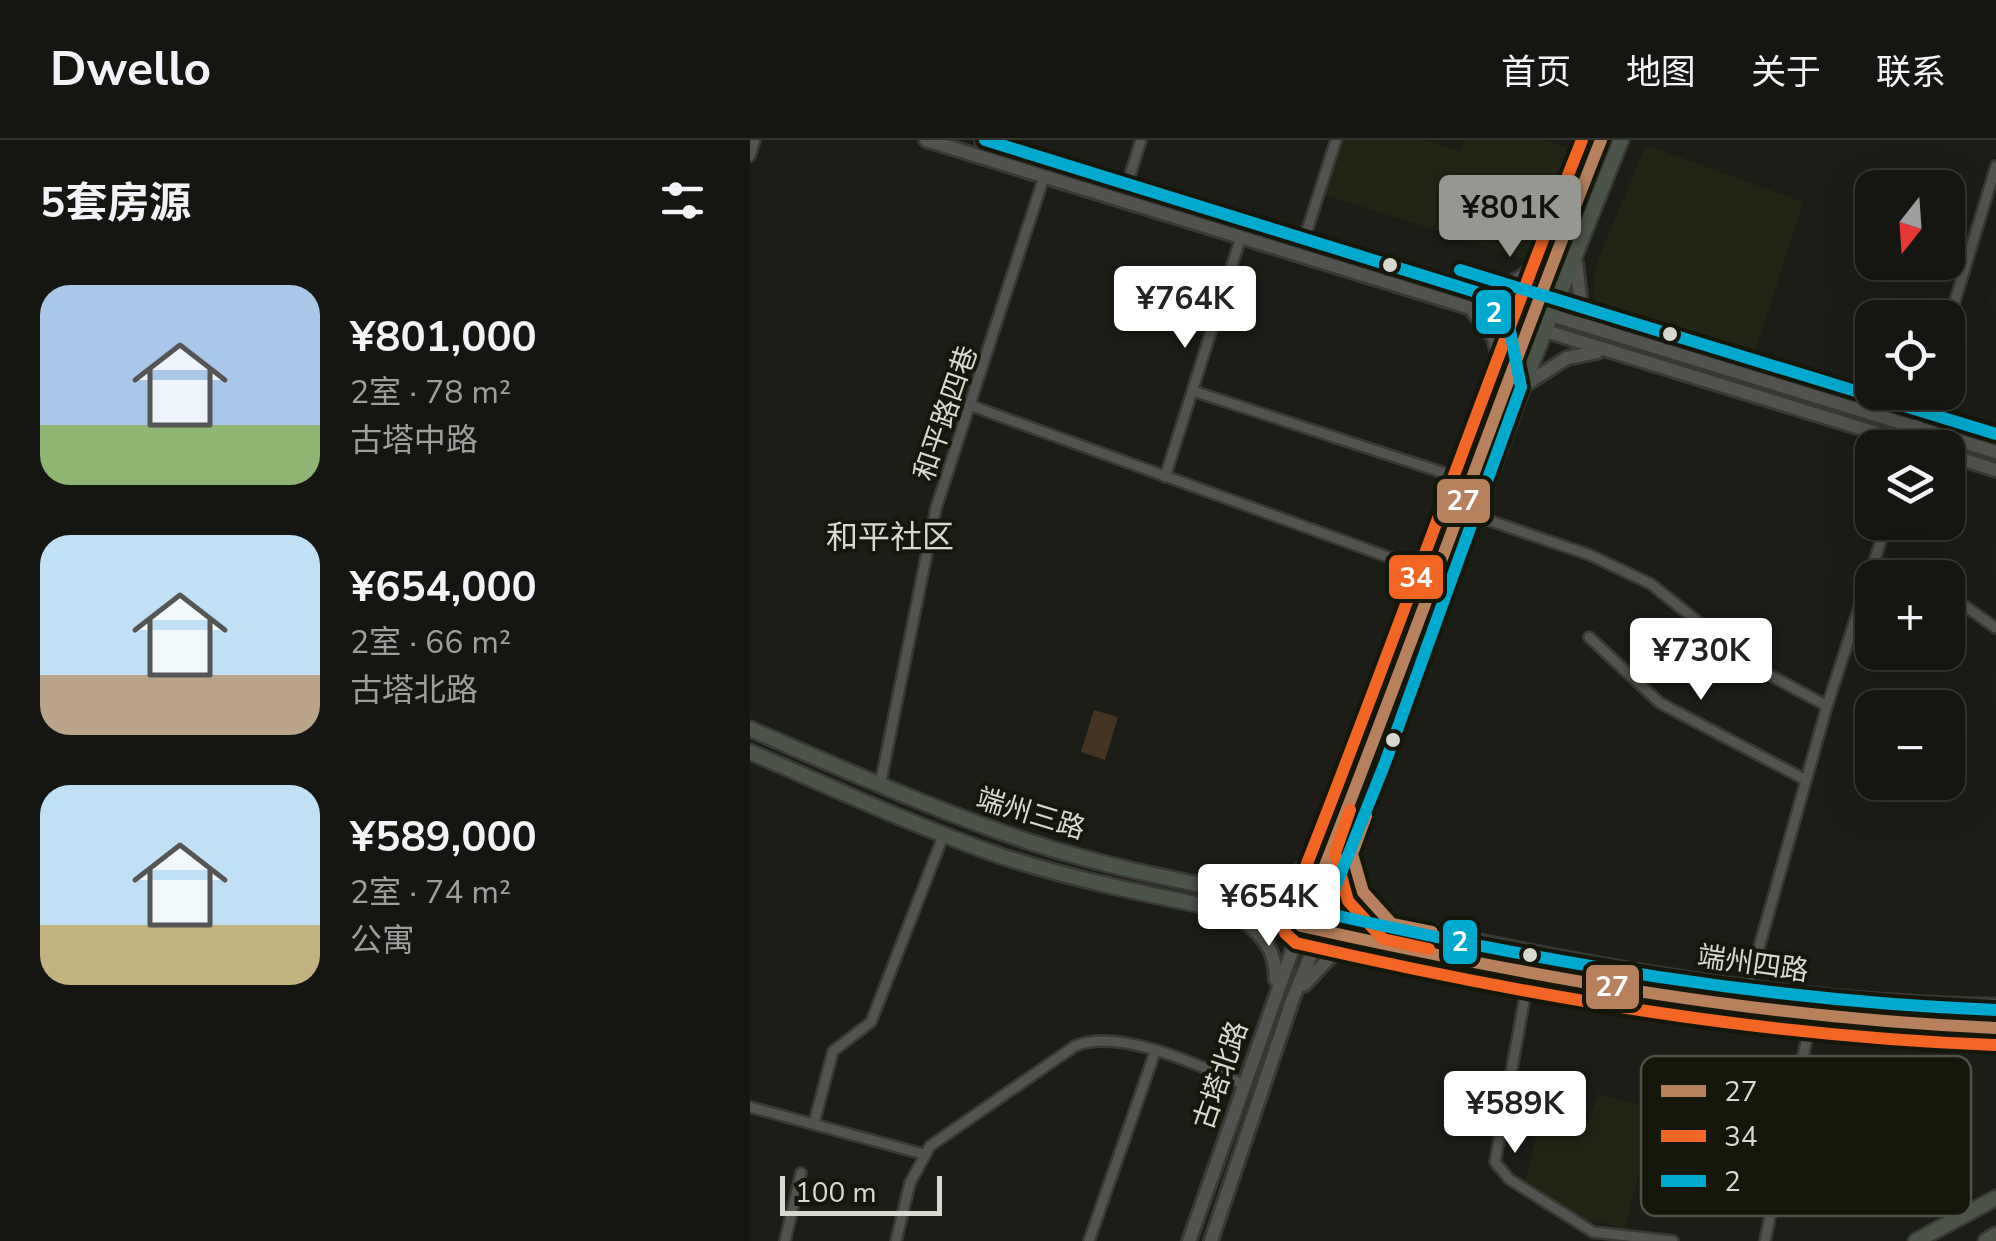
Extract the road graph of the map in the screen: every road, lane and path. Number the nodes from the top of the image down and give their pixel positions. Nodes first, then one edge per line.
1 (755, 140) edge
2 (926, 140) edge
3 (982, 140) edge
4 (1141, 140) edge
5 (1336, 140) edge
6 (1601, 140) edge
7 (1621, 140) edge
8 (750, 156) edge
9 (1996, 166) edge
10 (1044, 176) junction
11 (1585, 183) junction
12 (1127, 185) junction
13 (1603, 188) junction
14 (1242, 238) junction
15 (1304, 240) junction
16 (1558, 252) junction
17 (1576, 263) junction
18 (1472, 292) junction
19 (1955, 300) edge
20 (1469, 308) junction
21 (1552, 318) junction
22 (1530, 320) junction
23 (1546, 333) junction
24 (1618, 338) junction
25 (1615, 353) junction
26 (1505, 381) junction
27 (1524, 386) junction
28 (1193, 391) junction
29 (972, 406) junction
30 (1921, 410) edge
31 (1916, 428) junction
32 (1863, 430) edge
33 (1996, 452) edge
34 (1965, 460) edge
35 (1996, 470) edge
36 (1166, 477) junction
37 (1468, 481) junction
38 (1476, 516) junction
39 (1435, 574) junction
40 (1965, 606) edge
41 (1855, 621) edge
42 (1996, 628) edge
43 (1590, 636) dead end
44 (1826, 706) junction
45 (750, 730) edge
46 (751, 754) edge
47 (1369, 757) junction
48 (1385, 762) junction
49 (1806, 780) junction
50 (880, 785) junction
51 (944, 834) junction
52 (1337, 840) junction
53 (1352, 854) junction
54 (1246, 894) junction
55 (1310, 907) junction
56 (1230, 911) junction
57 (1329, 911) junction
58 (1392, 924) junction
59 (1302, 926) junction
60 (1321, 930) junction
61 (1386, 945) junction
62 (1608, 966) junction
63 (1528, 974) junction
64 (1605, 987) junction
65 (1276, 988) junction
66 (1747, 990) junction
67 (1293, 998) junction
68 (1996, 1006) edge
69 (1812, 1018) junction
70 (1996, 1028) edge
71 (1154, 1052) junction
72 (1804, 1056) edge
73 (1244, 1084) junction
74 (750, 1107) edge
75 (814, 1124) junction
76 (923, 1154) junction
77 (800, 1173) dead end
78 (1996, 1198) edge
79 (1971, 1211) edge
80 (1770, 1216) edge
81 (1963, 1216) edge
82 (1996, 1235) edge
83 (784, 1241) edge
84 (896, 1241) edge
85 (1089, 1241) edge
86 (1190, 1241) edge
87 (1211, 1241) edge
88 (1673, 1241) edge
89 (1765, 1241) edge
90 (1916, 1241) edge
91 (1986, 1241) edge

1 - 8 street
2 - 10 main road
3 - 12 main road
4 - 12 street
5 - 15 street
6 - 11 main road
7 - 13 main road
9 - 19 street
10 - 14 main road
10 - 29 street, 和平路四巷
11 - 13 main road
11 - 16 main road
12 - 15 main road
13 - 17 main road
14 - 20 main road
14 - 28 street
15 - 18 main road
16 - 18 main road
16 - 22 main road
17 - 21 main road
17 - 24 main road
18 - 22 main road
20 - 22 main road
20 - 26 main road
21 - 22 main road
21 - 23 main road
21 - 24 main road
22 - 23 main road
22 - 26 main road
23 - 25 main road
23 - 27 main road
24 - 31 main road
25 - 27 main road
25 - 32 main road
26 - 37 main road
27 - 38 main road
28 - 36 street
28 - 37 street
29 - 36 street
29 - 50 street, 和平路四巷
30 - 31 street
31 - 33 main road
34 - 35 main road
36 - 39 street
37 - 39 main road
38 - 44 street
38 - 48 main road
39 - 47 main road
40 - 42 street
41 - 44 street
43 - 49 street
44 - 49 street
45 - 50 main road, 端州三路
46 - 51 main road, 端州三路
47 - 48 main road
47 - 52 main road
48 - 53 main road
49 - 66 street
50 - 54 main road, 端州三路
51 - 56 main road, 端州三路
51 - 75 street
52 - 54 main road
52 - 55 main road
53 - 57 main road
53 - 58 main road
54 - 55 main road, 端州三路
55 - 57 main road, 端州三路
55 - 59 main road
56 - 59 main road, 端州三路
56 - 65 main road
57 - 58 main road, 端州四路
57 - 60 main road
58 - 62 main road, 端州四路
59 - 60 main road, 端州三路
59 - 65 main road, 古塔北路
60 - 61 main road, 端州四路
60 - 67 main road, 古塔北路
61 - 63 main road, 端州四路
61 - 67 main road
62 - 64 main road
62 - 66 main road, 端州四路
63 - 64 main road, 端州四路
63 - 88 street
64 - 69 main road, 端州四路
65 - 73 main road, 古塔北路
66 - 68 main road, 端州四路
67 - 87 main road, 古塔北路
69 - 70 main road, 端州四路
69 - 72 street
71 - 73 street
71 - 76 street
71 - 85 street
73 - 86 main road, 古塔北路
74 - 75 street
75 - 76 street
76 - 84 street
77 - 83 street
78 - 79 main road
80 - 89 street
81 - 90 main road
82 - 91 main road

